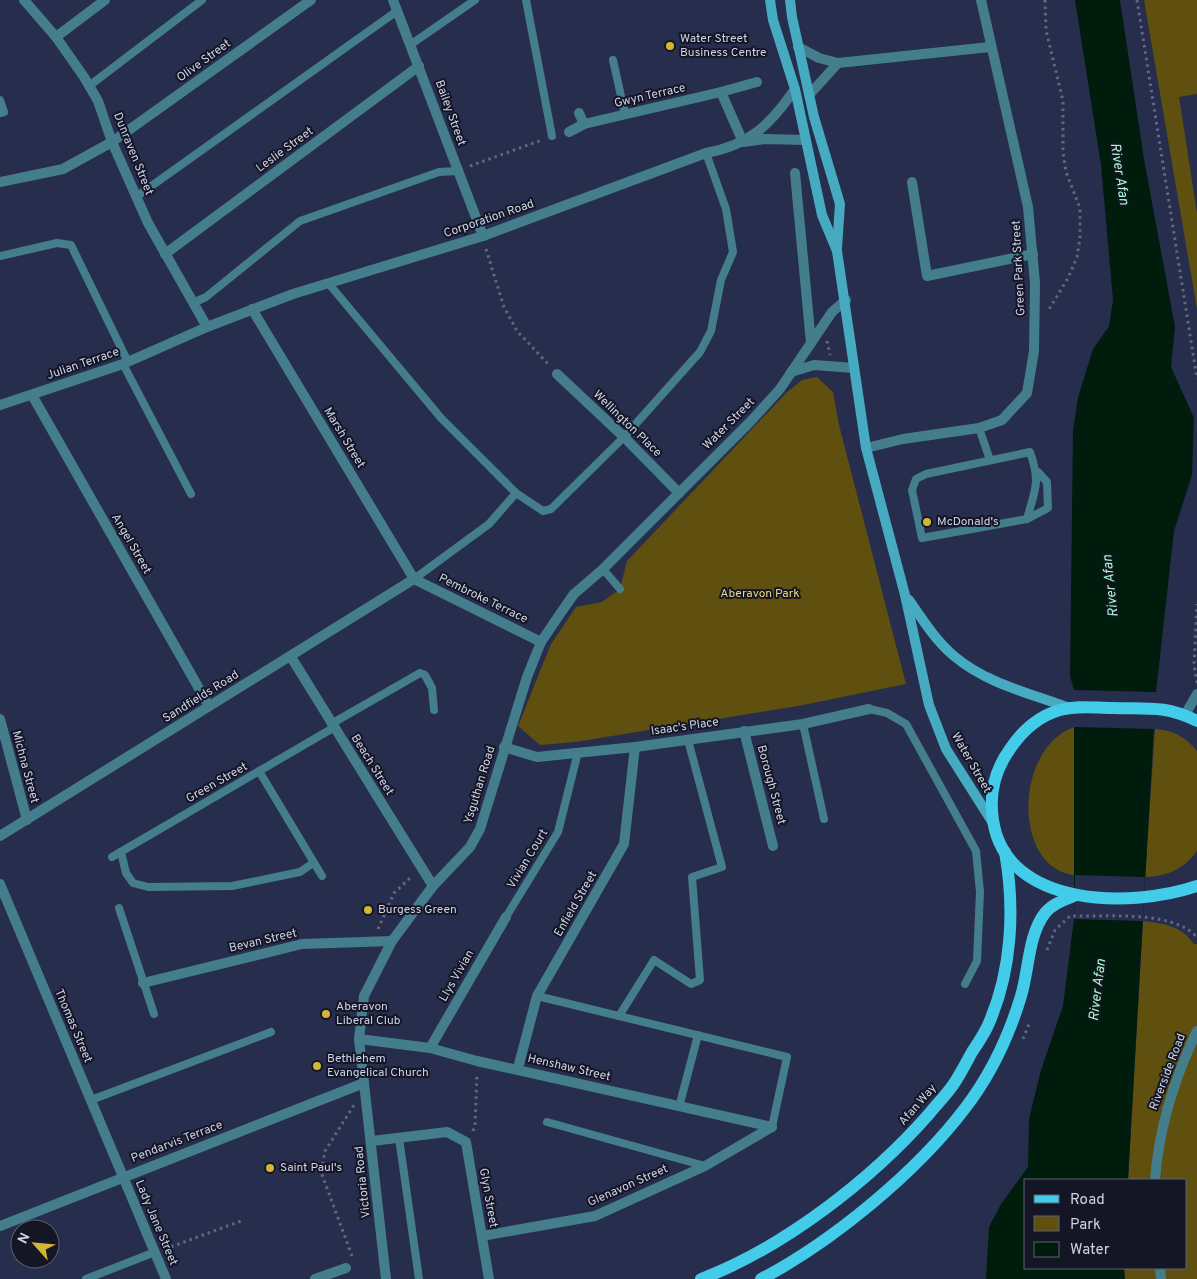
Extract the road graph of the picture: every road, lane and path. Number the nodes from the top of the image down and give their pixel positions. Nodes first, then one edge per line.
1 (24, 0) edge
2 (104, 0) edge
3 (202, 0) edge
4 (311, 0) edge
5 (393, 0) edge
6 (475, 0) edge
7 (526, 0) edge
8 (770, 0) edge
9 (790, 0) edge
10 (981, 0) edge
11 (1045, 0) edge
12 (1137, 0) edge
13 (397, 11) junction
14 (56, 37) junction
15 (410, 45) junction
16 (798, 47) junction
17 (990, 47) junction
18 (613, 60) dead end
19 (838, 63) junction
20 (419, 66) junction
21 (757, 82) dead end
22 (89, 86) junction
23 (795, 89) junction
24 (721, 92) junction
25 (809, 94) junction
26 (0, 100) edge
27 (0, 113) edge
28 (580, 113) dead end
29 (624, 114) junction
30 (814, 117) junction
31 (584, 124) junction
32 (569, 132) dead end
33 (552, 136) joint
34 (805, 140) junction
35 (112, 142) junction
36 (743, 142) junction
37 (706, 153) junction
38 (458, 171) junction
39 (795, 173) dead end
40 (0, 182) edge
41 (912, 182) dead end
42 (136, 196) junction
43 (483, 236) junction
44 (837, 251) junction
45 (165, 254) junction
46 (1033, 254) junction
47 (0, 256) edge
48 (329, 284) junction
49 (846, 300) junction
50 (193, 304) junction
51 (252, 310) junction
52 (1047, 312) dead end
53 (206, 327) junction
54 (172, 343) joint
55 (811, 343) junction
56 (126, 363) junction
57 (854, 368) junction
58 (791, 372) junction
59 (557, 374) joint
60 (1197, 379) edge
61 (32, 395) junction
62 (0, 405) edge
63 (979, 428) junction
64 (624, 437) junction
65 (866, 448) junction
66 (990, 460) junction
67 (1038, 472) junction
68 (516, 493) junction
69 (679, 493) junction
70 (191, 494) dead end
71 (1026, 519) junction
72 (603, 570) junction
73 (414, 579) junction
74 (620, 589) dead end
75 (905, 595) junction
76 (1197, 604) edge
77 (541, 642) junction
78 (291, 657) junction
79 (1197, 683) edge
80 (1197, 694) edge
81 (209, 706) junction
82 (1072, 707) junction
83 (869, 709) joint
84 (434, 710) dead end
85 (1191, 718) edge
86 (0, 719) edge
87 (803, 724) junction
88 (332, 726) junction
89 (744, 731) junction
90 (688, 740) junction
91 (504, 747) junction
92 (635, 747) junction
93 (578, 752) junction
94 (259, 771) junction
95 (824, 818) dead end
96 (27, 820) junction
97 (994, 824) junction
98 (0, 836) edge
99 (773, 846) dead end
100 (120, 852) junction
101 (1005, 852) junction
102 (112, 857) dead end
103 (313, 863) junction
104 (422, 868) junction
105 (322, 876) dead end
106 (0, 884) edge
107 (434, 886) junction
108 (1196, 888) edge
109 (1074, 896) junction
110 (119, 908) dead end
111 (1070, 916) dead end
112 (506, 918) joint
113 (1197, 934) edge
114 (374, 941) junction
115 (392, 941) junction
116 (143, 983) junction
117 (965, 984) dead end
118 (537, 996) junction
119 (154, 1014) dead end
120 (619, 1016) junction
121 (1197, 1031) edge
122 (271, 1032) dead end
123 (698, 1035) junction
124 (359, 1039) junction
125 (430, 1048) junction
126 (477, 1061) junction
127 (518, 1068) junction
128 (364, 1083) junction
129 (91, 1100) junction
130 (365, 1101) junction
131 (680, 1107) junction
132 (547, 1122) dead end
133 (772, 1127) junction
134 (399, 1138) junction
135 (372, 1141) junction
136 (466, 1142) junction
137 (705, 1166) junction
138 (124, 1176) junction
139 (1155, 1179) edge
140 (241, 1221) dead end
141 (0, 1226) edge
142 (482, 1236) junction
143 (155, 1252) junction
144 (346, 1268) joint
145 (86, 1279) edge
146 (166, 1279) edge
147 (315, 1279) edge
148 (386, 1279) edge
149 (420, 1279) edge
150 (489, 1279) edge
151 (701, 1279) edge
152 (760, 1279) edge

1 - 14 street, Dunraven Street
2 - 14 street
3 - 22 lane
4 - 35 street, Olive Street
5 - 13 street, Bailey Street
6 - 15 lane
7 - 33 lane
8 - 23 street, Water Street
9 - 16 street, Water Street
10 - 17 street, Green Park Street
11 - 52 path
12 - 60 path
13 - 15 street, Bailey Street
13 - 42 lane
14 - 22 street, Dunraven Street
15 - 20 street, Bailey Street
16 - 19 street
16 - 25 street, Water Street
17 - 19 street
17 - 46 street, Green Park Street
18 - 29 lane
19 - 25 street
20 - 38 street, Bailey Street
20 - 45 street, Leslie Street
21 - 24 street, Gwyn Terrace
22 - 35 street, Dunraven Street
23 - 34 street, Water Street
23 - 36 street, Corporation Road
24 - 29 street, Gwyn Terrace
24 - 36 street
25 - 30 street, Water Street
26 - 27 lane
28 - 31 street
29 - 31 street, Gwyn Terrace
30 - 34 street
30 - 44 street, Water Street
31 - 32 street, Gwyn Terrace
33 - 38 path
34 - 36 street
34 - 44 street, Water Street
35 - 40 street, Olive Street
35 - 42 street, Dunraven Street
36 - 37 street, Corporation Road
37 - 43 street, Corporation Road
37 - 64 lane
38 - 43 street, Bailey Street
38 - 50 lane
39 - 55 street
41 - 46 street
42 - 45 street, Dunraven Street
43 - 48 street, Corporation Road
43 - 59 path
44 - 49 street, Water Street
45 - 50 street, Dunraven Street
46 - 63 street, Green Park Street
47 - 56 lane
48 - 51 street, Corporation Road
48 - 68 lane
49 - 55 street, Water Street
49 - 57 street, Water Street
50 - 53 street, Dunraven Street
51 - 53 street, Corporation Road
51 - 73 street, Marsh Street
53 - 54 street, Corporation Road
54 - 56 street, Julian Terrace
55 - 58 street, Water Street
56 - 61 street, Julian Terrace
56 - 70 lane
57 - 58 street
57 - 65 street, Water Street
58 - 69 street, Water Street
59 - 64 street, Wellington Place
61 - 62 street, Julian Terrace
61 - 81 street, Angel Street
63 - 65 street, Green Park Street
63 - 66 lane
64 - 68 lane
64 - 69 street, Wellington Place
65 - 75 street, Water Street
66 - 67 lane
66 - 71 lane
67 - 71 lane
67 - 71 lane
68 - 73 lane
69 - 72 street, Water Street
72 - 74 lane
72 - 77 street, Water Street
73 - 77 street, Pembroke Terrace
73 - 78 street, Sandfields Road
75 - 82 street, Water Street
75 - 97 street, Water Street
76 - 79 path
77 - 91 street, Ysguthan Road
78 - 81 street, Sandfields Road
78 - 88 street, Beach Street
80 - 85 street
81 - 96 street, Sandfields Road
82 - 85 main road
82 - 97 main road
83 - 87 street, Isaac's Place
83 - 117 lane
84 - 88 lane, Green Street
86 - 96 street, Michna Street
87 - 89 street, Isaac's Place
87 - 95 lane
88 - 94 lane, Green Street
88 - 104 street, Beach Street
89 - 90 street, Isaac's Place
89 - 99 street, Borough Street
90 - 92 street, Isaac's Place
90 - 120 lane
91 - 93 street, Isaac's Place
91 - 107 street, Ysguthan Road
92 - 93 street, Isaac's Place
92 - 118 street, Enfield Street
93 - 112 lane, Vivian Court
94 - 100 lane, Green Street
94 - 103 lane
96 - 98 street, Sandfields Road
97 - 101 main road
100 - 102 lane, Green Street
100 - 103 lane
101 - 109 main road
101 - 151 main road, Afan Way
103 - 105 lane
104 - 107 street, Beach Street
104 - 114 path
106 - 129 street, Thomas Street
107 - 115 street, Ysguthan Road
108 - 109 main road
109 - 152 main road
110 - 116 lane
111 - 113 path
112 - 125 street, Llys Vivian
114 - 115 street, Bevan Street
114 - 116 street, Bevan Street
115 - 124 street, Ysguthan Road
116 - 119 lane
118 - 120 lane
118 - 127 street, Enfield Street
120 - 123 lane
121 - 139 street, Riverside Road
122 - 129 lane
123 - 131 lane
123 - 133 lane
124 - 125 street, Henshaw Street
124 - 128 street, Ysguthan Road
125 - 126 street, Henshaw Street
126 - 127 street, Henshaw Street
126 - 136 path
127 - 131 street, Henshaw Street
128 - 130 street, Victoria Road
128 - 138 street, Pendarvis Terrace
129 - 138 street, Thomas Street
130 - 135 street, Victoria Road
130 - 144 path
131 - 133 street, Henshaw Street
132 - 137 lane
133 - 137 street, Glenavon Street
134 - 135 street
134 - 136 street
134 - 149 lane
135 - 148 street, Victoria Road
136 - 142 street, Glyn Street
137 - 142 street, Glenavon Street
138 - 141 street, Pendarvis Terrace
138 - 143 street, Lady Jane Street
140 - 143 path
142 - 150 street, Glyn Street
143 - 145 lane
143 - 146 street, Lady Jane Street
144 - 147 street

